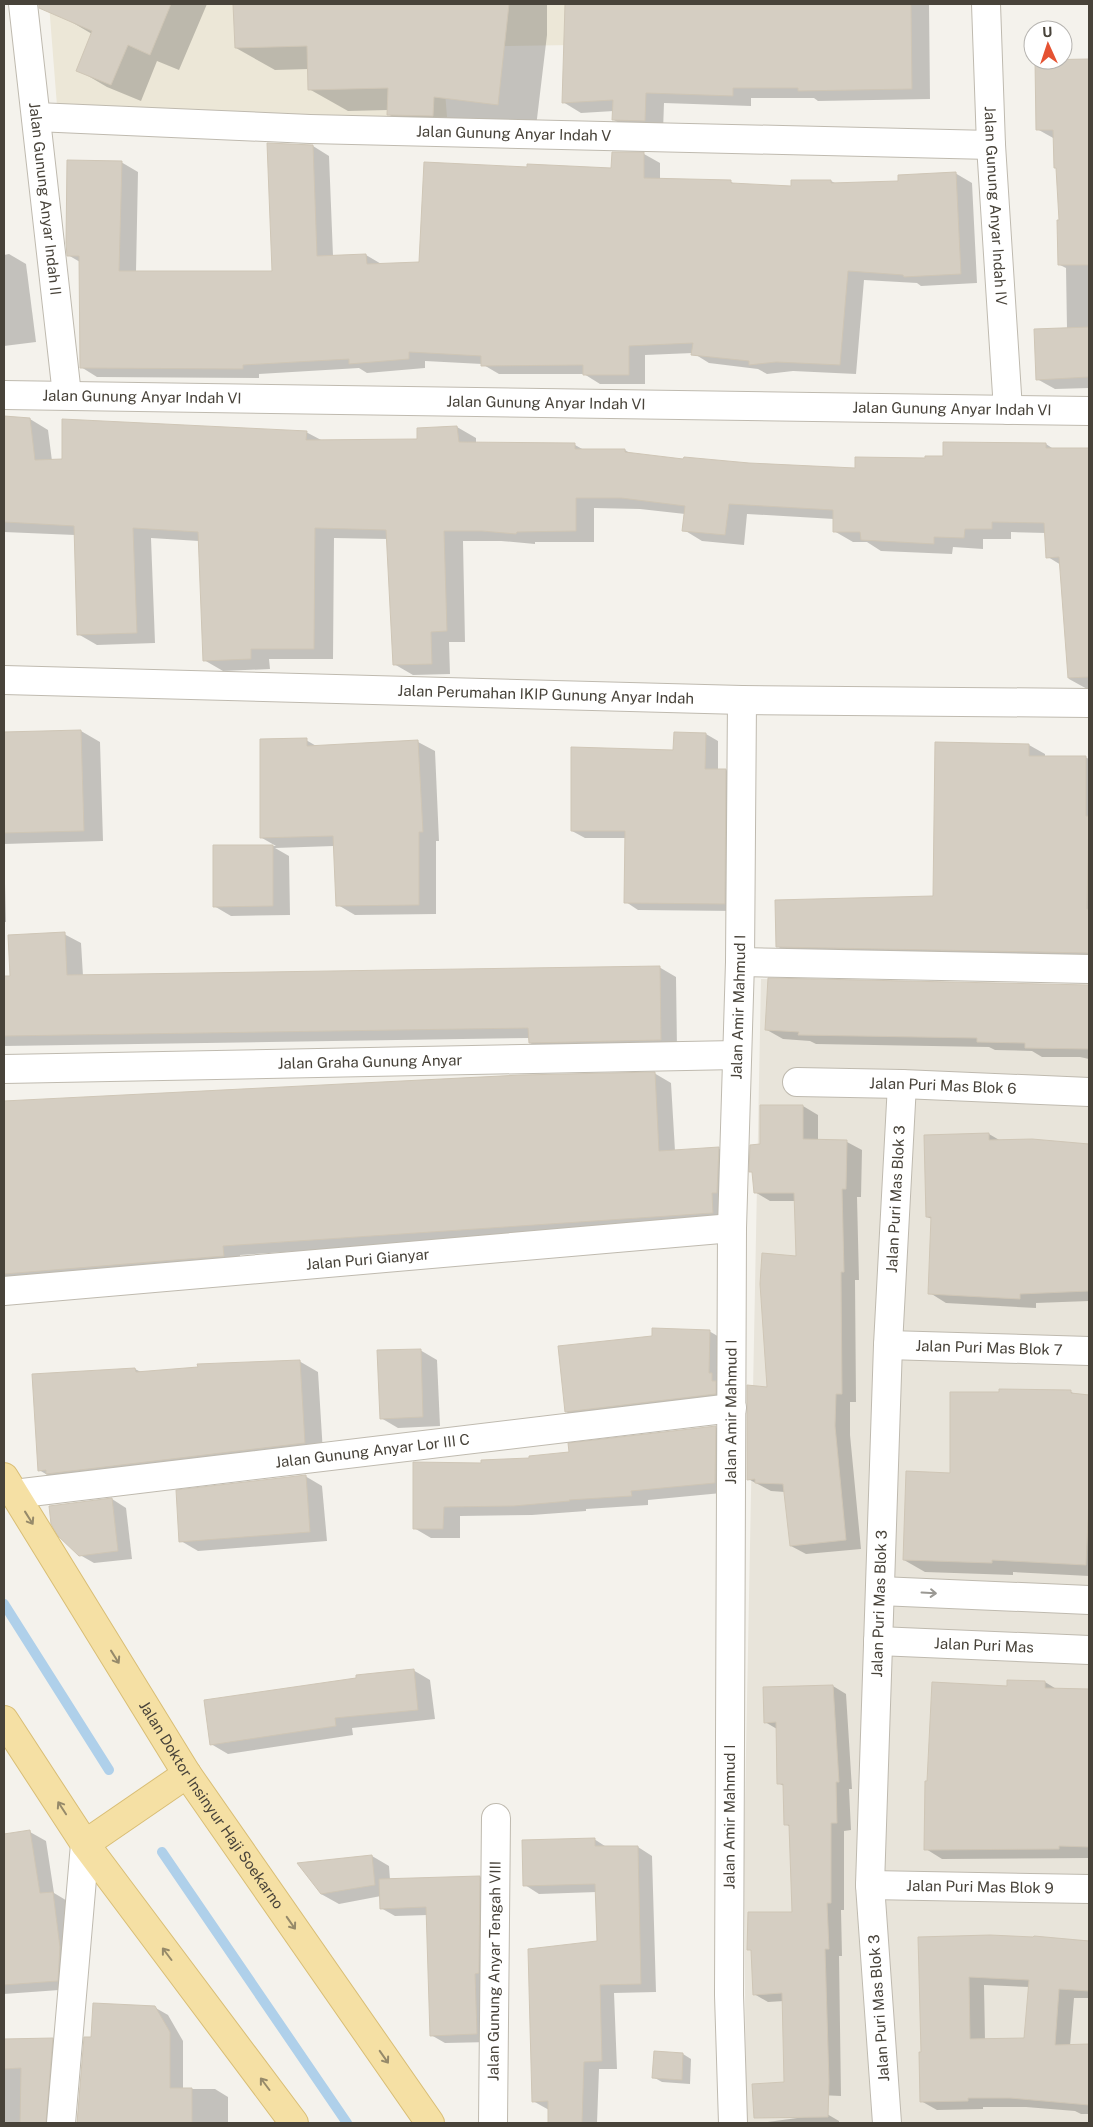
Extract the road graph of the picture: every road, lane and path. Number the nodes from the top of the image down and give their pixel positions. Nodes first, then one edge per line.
1 (23, 4) edge
2 (986, 4) edge
3 (36, 117) junction
4 (991, 145) junction
5 (4, 394) edge
6 (67, 395) junction
7 (1008, 410) junction
8 (1089, 411) edge
9 (4, 680) edge
10 (742, 700) junction
11 (1089, 703) edge
12 (740, 962) junction
13 (1089, 969) edge
14 (737, 1055) junction
15 (4, 1069) edge
16 (797, 1082) dead end
17 (902, 1084) junction
18 (1089, 1092) edge
19 (732, 1228) junction
20 (4, 1291) edge
21 (888, 1345) junction
22 (1089, 1351) edge
23 (732, 1408) junction
24 (9, 1485) edge
25 (880, 1591) junction
26 (1089, 1600) edge
27 (878, 1641) junction
28 (1089, 1650) edge
29 (4, 1720) edge
30 (187, 1774) junction
31 (496, 1818) dead end
32 (85, 1844) junction
33 (870, 1885) junction
34 (1089, 1889) edge
35 (61, 2123) edge
36 (294, 2123) edge
37 (430, 2123) edge
38 (493, 2123) edge
39 (733, 2123) edge
40 (887, 2123) edge

1 - 3 street, Jalan Gunung Anyar Indah II
2 - 4 street, Jalan Gunung Anyar Indah IV
3 - 4 street, Jalan Gunung Anyar Indah V
3 - 6 street, Jalan Gunung Anyar Indah II
4 - 7 street, Jalan Gunung Anyar Indah IV
5 - 6 street, Jalan Gunung Anyar Indah VI
6 - 7 street, Jalan Gunung Anyar Indah VI
7 - 8 street, Jalan Gunung Anyar Indah VI
9 - 10 street, Jalan Perumahan IKIP Gunung Anyar Indah
10 - 11 street, Jalan Perumahan IKIP Gunung Anyar Indah
10 - 12 street, Jalan Amir Mahmud I
12 - 13 street
12 - 14 street, Jalan Amir Mahmud I
14 - 15 street, Jalan Graha Gunung Anyar
14 - 19 street, Jalan Amir Mahmud I
16 - 17 street, Jalan Puri Mas Blok 6
17 - 18 street, Jalan Puri Mas Blok 6
17 - 21 street, Jalan Puri Mas Blok 3
19 - 20 street, Jalan Puri Gianyar
19 - 23 street, Jalan Amir Mahmud I
21 - 22 street, Jalan Puri Mas Blok 7
21 - 25 street, Jalan Puri Mas Blok 3
23 - 24 street, Jalan Gunung Anyar Lor III C
23 - 39 street, Jalan Amir Mahmud I
24 -> 30 main road, Jalan Doktor Insinyur Haji Soekarno
25 -> 26 street
25 - 27 street, Jalan Puri Mas Blok 3
27 - 28 street, Jalan Puri Mas
27 - 33 street, Jalan Puri Mas Blok 3
32 -> 29 main road
30 - 32 main road
30 -> 37 main road, Jalan Doktor Insinyur Haji Soekarno
31 - 38 street, Jalan Gunung Anyar Tengah VIII
32 - 35 street
36 -> 32 main road
33 - 34 street, Jalan Puri Mas Blok 9
33 - 40 street, Jalan Puri Mas Blok 3

